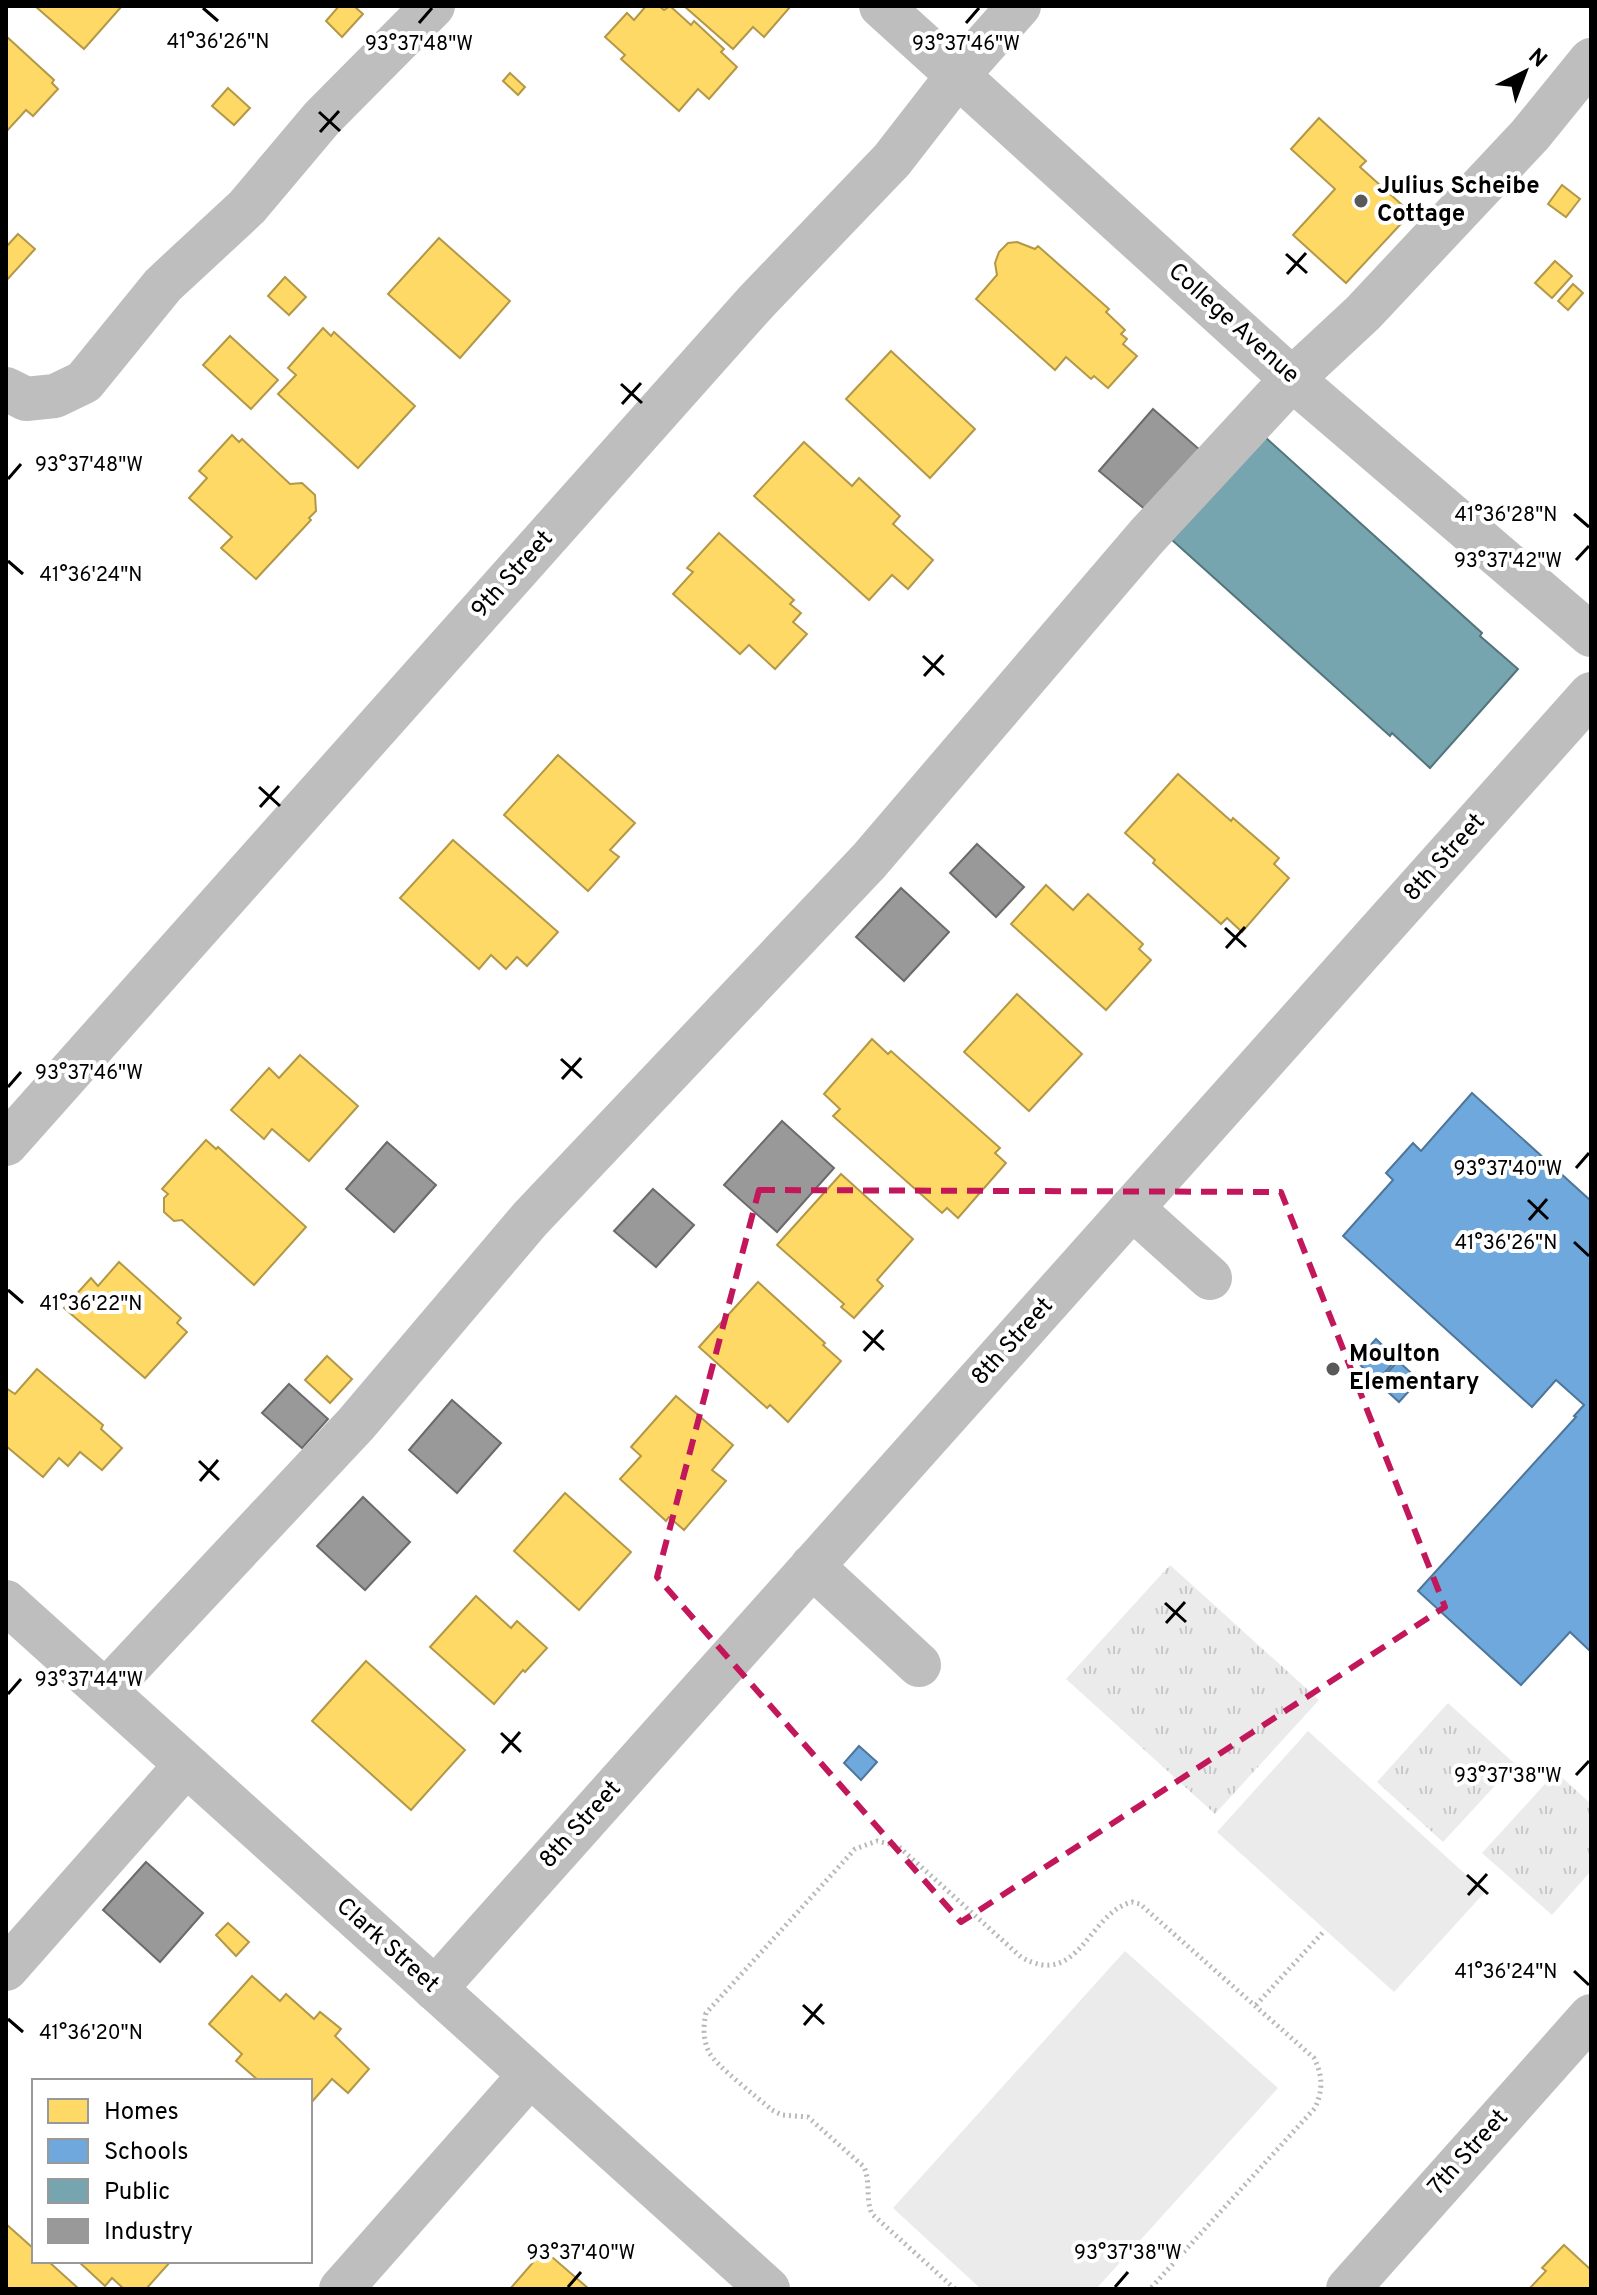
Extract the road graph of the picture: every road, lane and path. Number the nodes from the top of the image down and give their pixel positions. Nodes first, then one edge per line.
1 (433, 6) edge
2 (881, 6) edge
3 (1019, 6) edge
4 (1591, 60) edge
5 (958, 75) junction
6 (1292, 379) junction
7 (6, 389) edge
8 (1591, 635) edge
9 (1591, 694) edge
10 (6, 1144) edge
11 (1132, 1208) junction
12 (1210, 1278) dead end
13 (812, 1566) junction
14 (6, 1602) edge
15 (919, 1665) dead end
16 (106, 1691) junction
17 (186, 1765) junction
18 (1325, 1930) dead end
19 (6, 1969) edge
20 (435, 1989) junction
21 (1256, 2005) junction
22 (1591, 2016) edge
23 (530, 2075) junction
24 (341, 2289) edge
25 (768, 2289) edge
26 (955, 2289) edge
27 (1150, 2289) edge
28 (1348, 2289) edge

1 - 7 street
2 - 5 street, College Avenue
3 - 5 street, 9th Street
4 - 6 street
5 - 6 street, College Avenue
5 - 10 street, 9th Street
6 - 8 street, College Avenue
6 - 16 street
9 - 11 street, 8th Street
11 - 12 street
11 - 13 street, 8th Street
13 - 15 street
13 - 20 street, 8th Street
14 - 16 street, Clark Street
16 - 17 street, Clark Street
17 - 19 street
17 - 20 street, Clark Street
18 - 21 path
20 - 23 street, Clark Street
21 - 26 path
21 - 27 path
22 - 28 street, 7th Street
23 - 24 street
23 - 25 street, Clark Street

